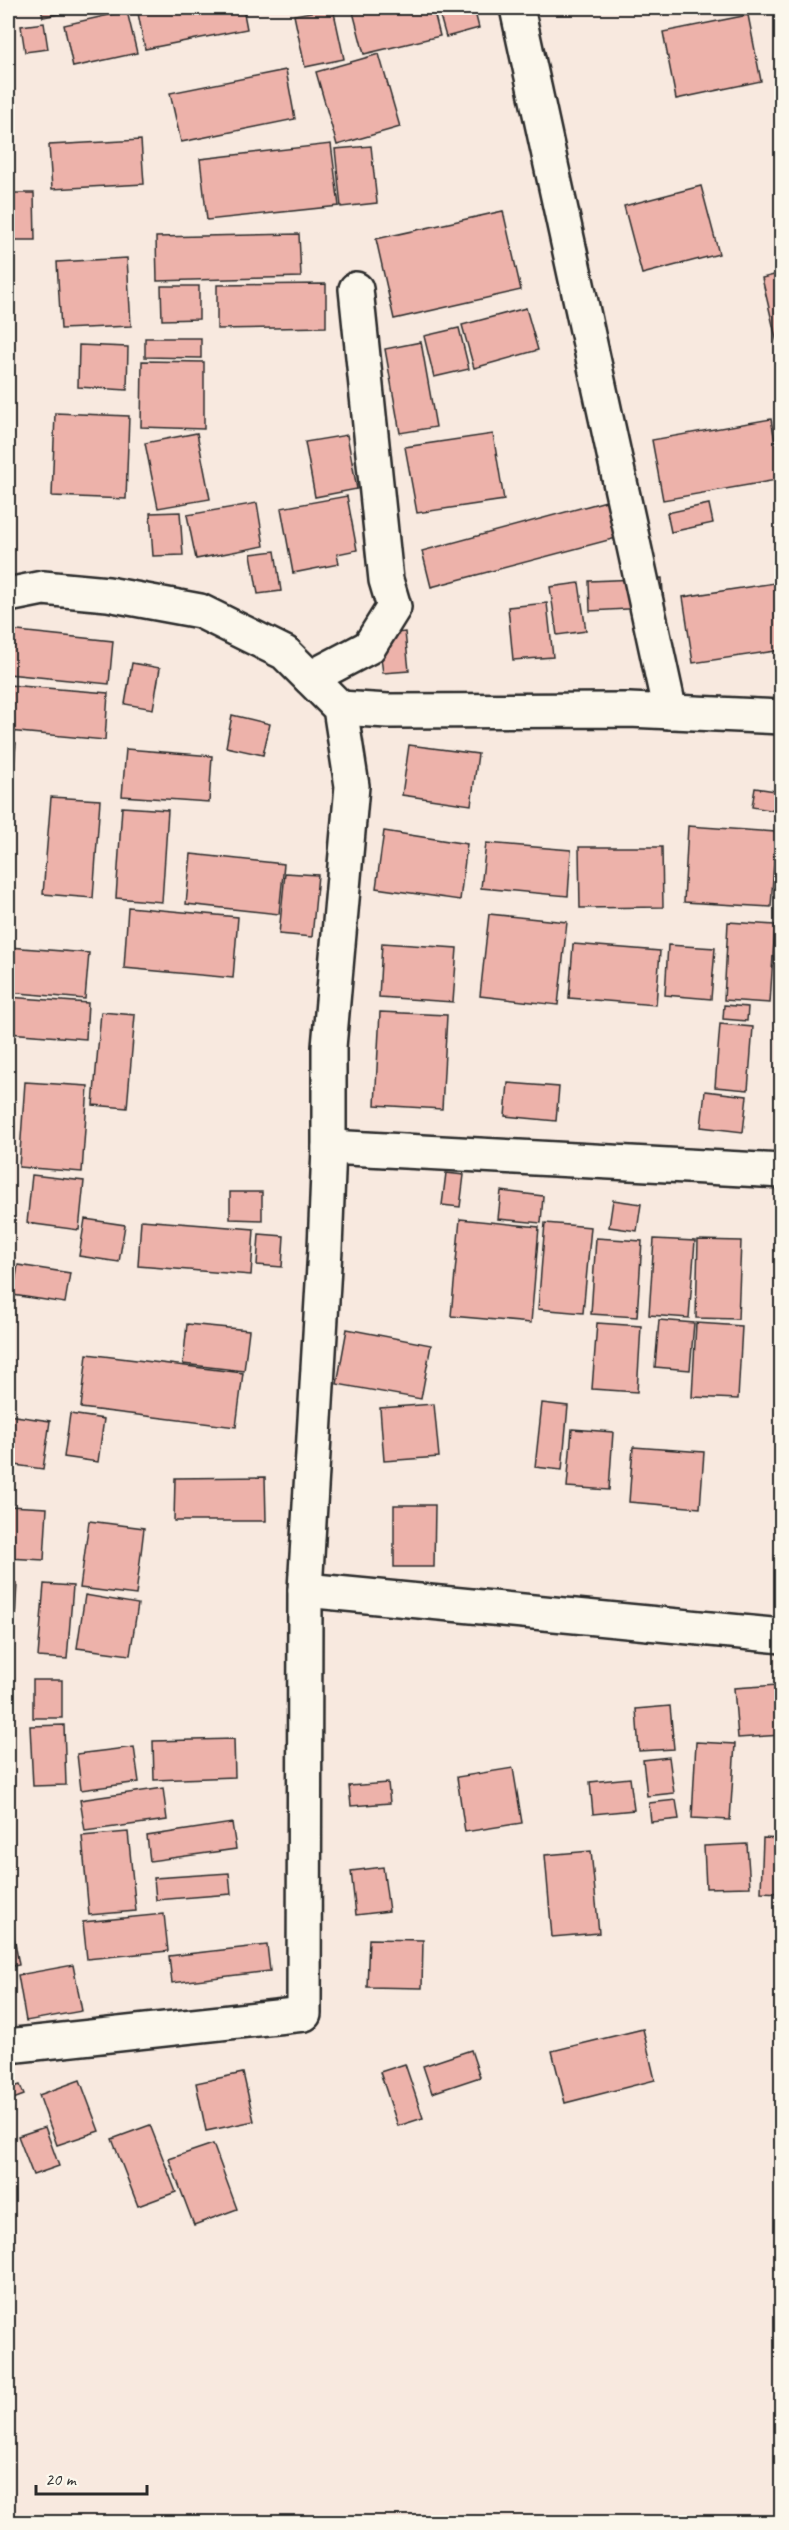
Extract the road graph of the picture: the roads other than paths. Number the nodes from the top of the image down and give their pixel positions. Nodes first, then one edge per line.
1 (517, 8) edge
2 (356, 289) dead end
3 (8, 595) edge
4 (310, 678) junction
5 (340, 708) junction
6 (670, 712) junction
7 (782, 717) edge
8 (329, 1147) junction
9 (782, 1172) edge
10 (305, 1590) junction
11 (782, 1636) edge
12 (8, 2046) edge

1 - 6 street
2 - 4 street
3 - 4 street
4 - 5 street
5 - 6 street
5 - 8 street
6 - 7 street
8 - 9 street
8 - 10 street
10 - 11 street
10 - 12 street

